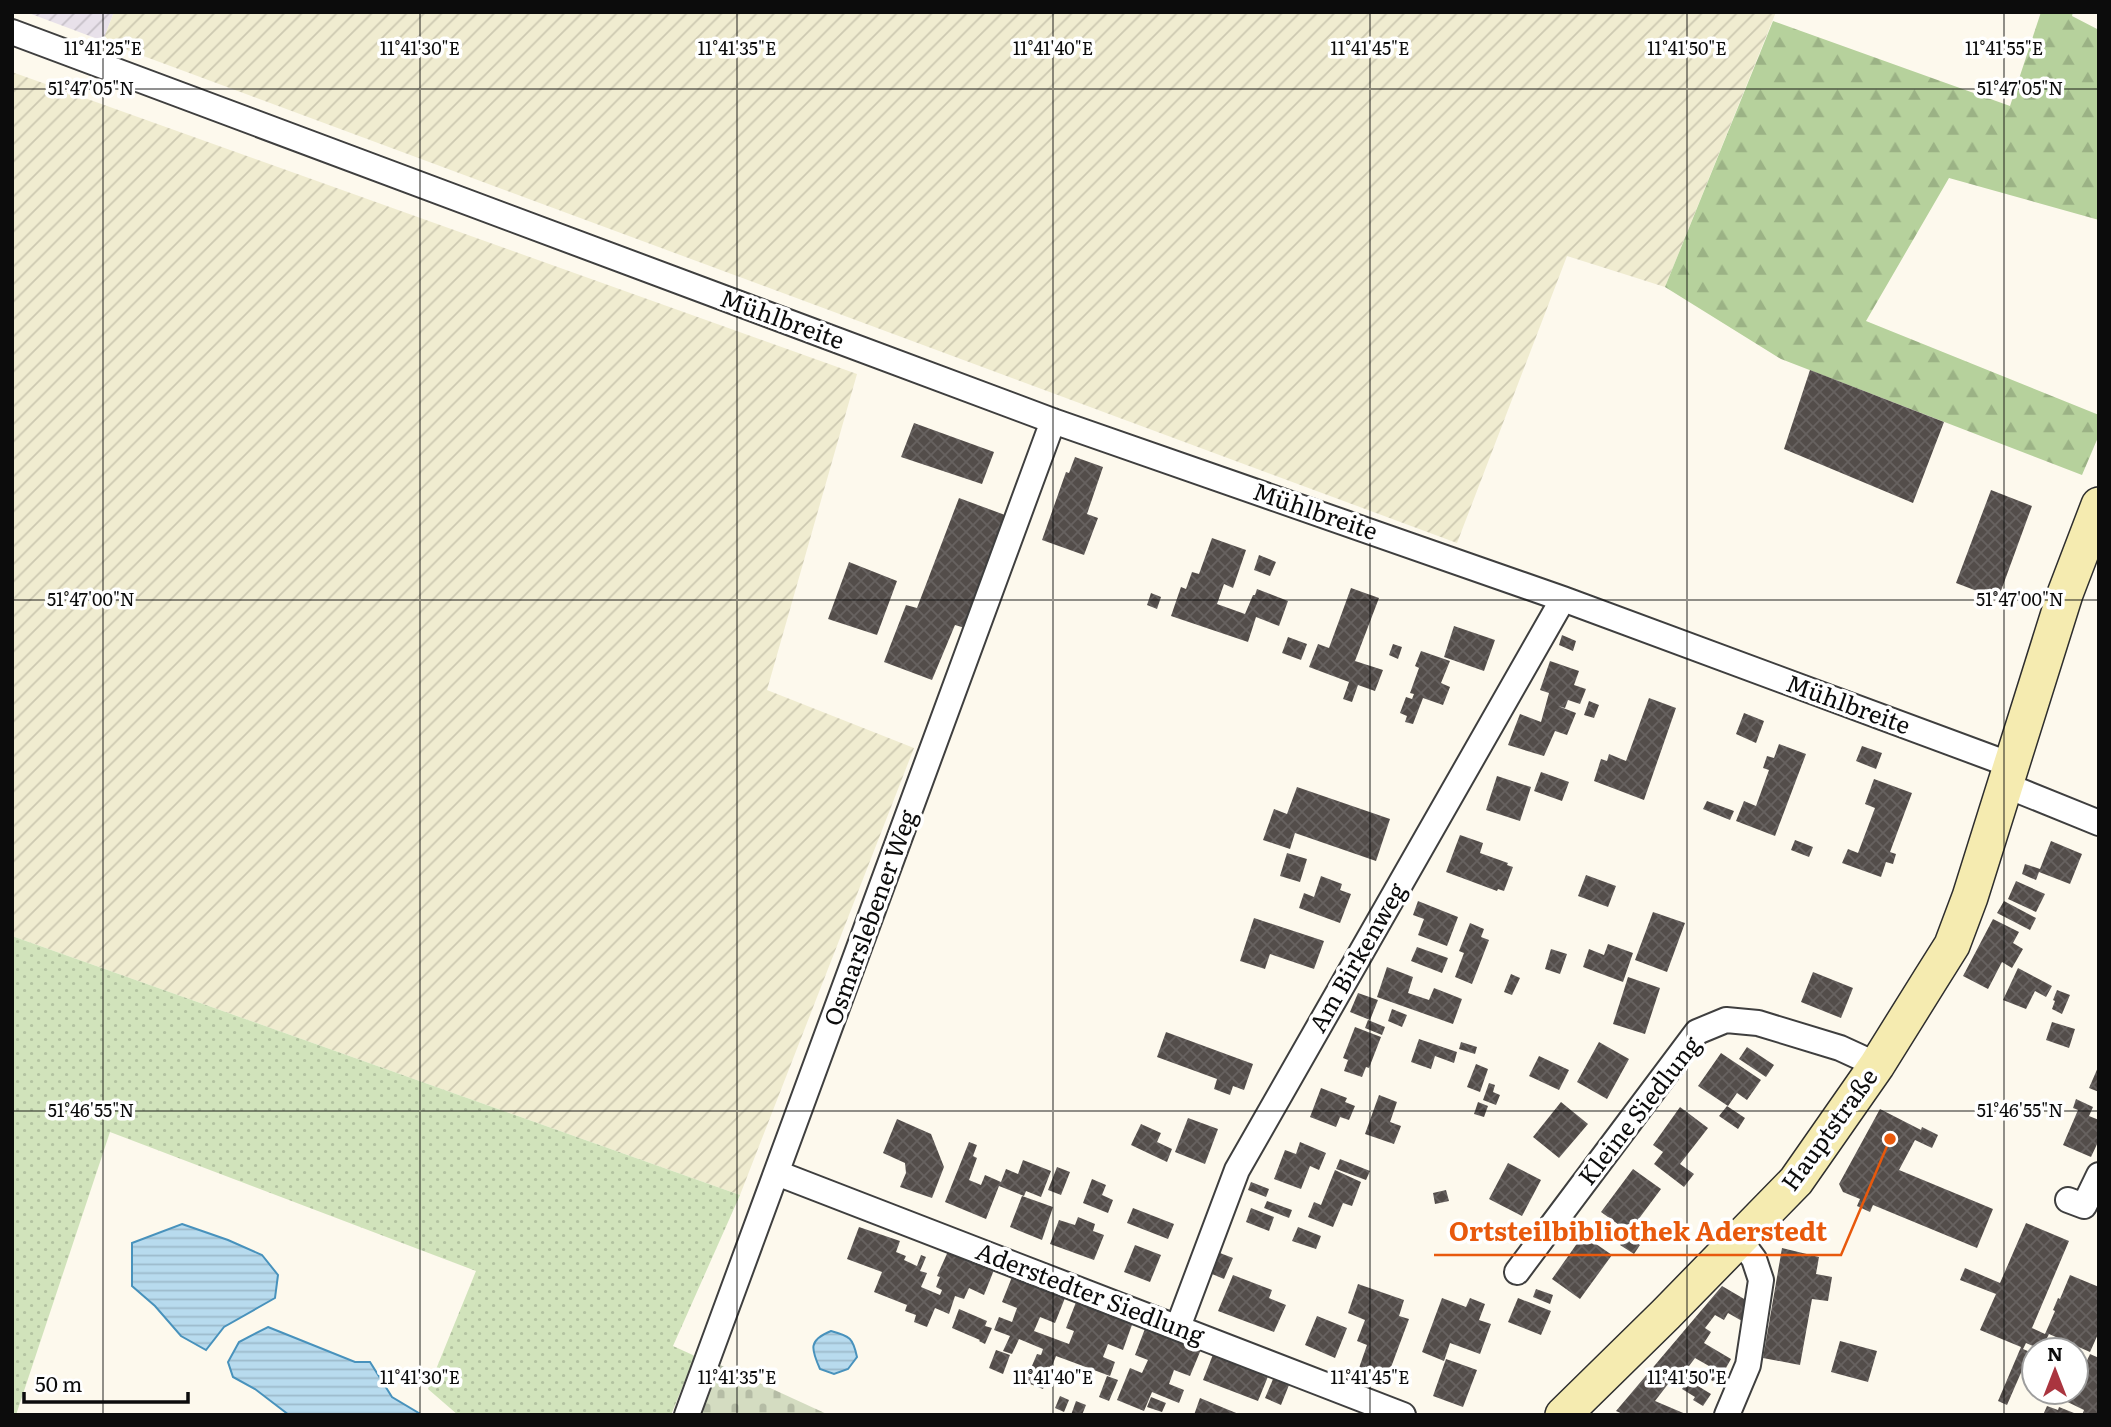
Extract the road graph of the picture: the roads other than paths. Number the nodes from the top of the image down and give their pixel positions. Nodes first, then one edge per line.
1 (12, 32) edge
2 (1053, 421) junction
3 (2099, 505) edge
4 (1563, 599) junction
5 (2008, 775) junction
6 (2099, 823) edge
7 (1877, 1065) junction
8 (777, 1173) junction
9 (2099, 1175) edge
10 (2068, 1200) dead end
11 (1740, 1240) junction
12 (1517, 1272) dead end
13 (1178, 1327) junction
14 (687, 1415) edge
15 (1403, 1415) edge
16 (1563, 1415) edge
17 (1727, 1415) edge

1 - 2 street, Mühlbreite
2 - 4 street, Mühlbreite
2 - 8 street, Osmarslebener Weg
3 - 5 main road, Hauptstraße
4 - 5 street, Mühlbreite
4 - 13 street, Am Birkenweg
5 - 6 street
5 - 7 main road, Hauptstraße
7 - 11 main road, Hauptstraße
7 - 12 street, Kleine Siedlung
8 - 13 street, Aderstedter Siedlung
8 - 14 street, Osmarslebener Weg
9 - 10 street
11 - 16 main road, Hauptstraße
11 - 17 street
13 - 15 street, Aderstedter Siedlung

